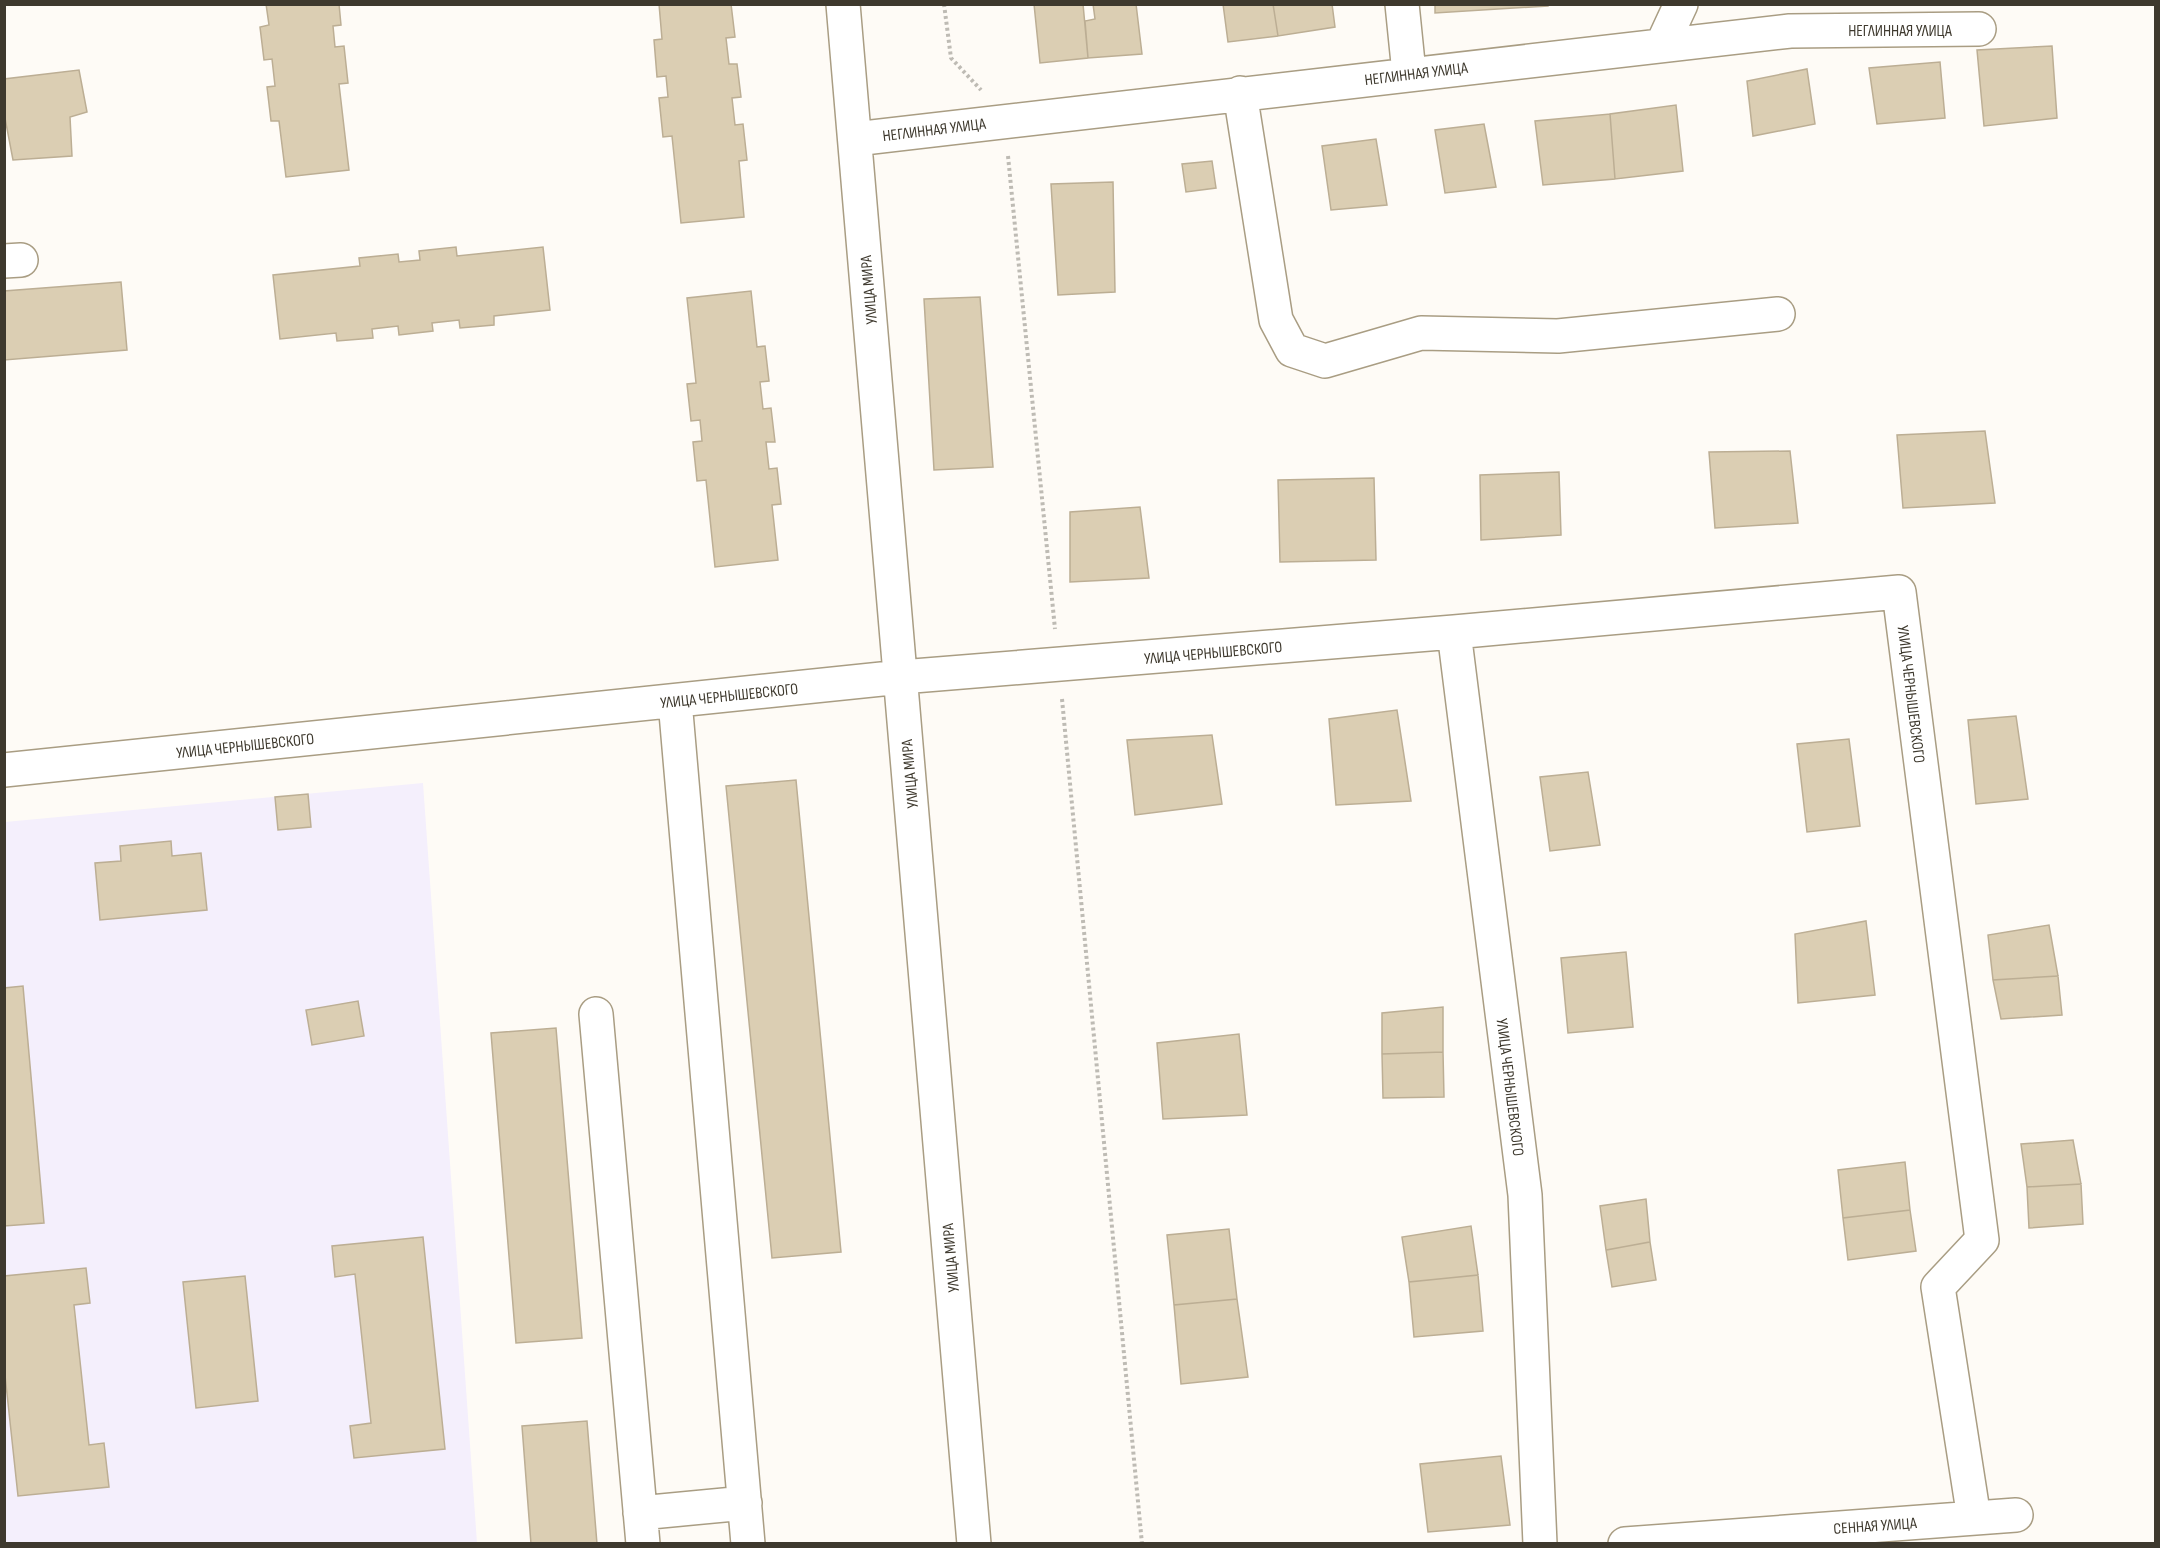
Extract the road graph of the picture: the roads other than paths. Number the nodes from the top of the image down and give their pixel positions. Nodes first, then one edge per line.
1 (843, 4) edge
2 (1402, 4) edge
3 (1681, 4) edge
4 (1793, 18) edge
5 (1979, 29) dead end
6 (1662, 45) junction
7 (1409, 74) junction
8 (1240, 93) junction
9 (855, 139) junction
10 (1778, 314) dead end
11 (1454, 632) junction
12 (901, 678) junction
13 (675, 701) junction
14 (4, 770) edge
15 (596, 1014) dead end
16 (745, 1503) junction
17 (2016, 1515) dead end
18 (1974, 1518) junction
19 (641, 1528) edge
20 (748, 1544) edge
21 (974, 1544) edge
22 (1540, 1544) edge
23 (1626, 1544) edge

1 - 9 street, УЛИЦА МИРА
2 - 7 street
3 - 6 street
4 - 5 street, НЕГЛИННАЯ УЛИЦА
4 - 6 street, НЕГЛИННАЯ УЛИЦА
6 - 7 street, НЕГЛИННАЯ УЛИЦА
7 - 8 street, НЕГЛИННАЯ УЛИЦА
8 - 9 street, НЕГЛИННАЯ УЛИЦА
8 - 10 street
9 - 12 street, УЛИЦА МИРА
11 - 12 street, УЛИЦА ЧЕРНЫШЕВСКОГО
11 - 18 street, УЛИЦА ЧЕРНЫШЕВСКОГО
11 - 22 street, УЛИЦА ЧЕРНЫШЕВСКОГО
12 - 13 street, УЛИЦА ЧЕРНЫШЕВСКОГО
12 - 21 street, УЛИЦА МИРА
13 - 14 street, УЛИЦА ЧЕРНЫШЕВСКОГО
13 - 16 street
15 - 19 street
16 - 19 street
16 - 20 street
17 - 18 street, СЕННАЯ УЛИЦА
18 - 23 street, СЕННАЯ УЛИЦА

